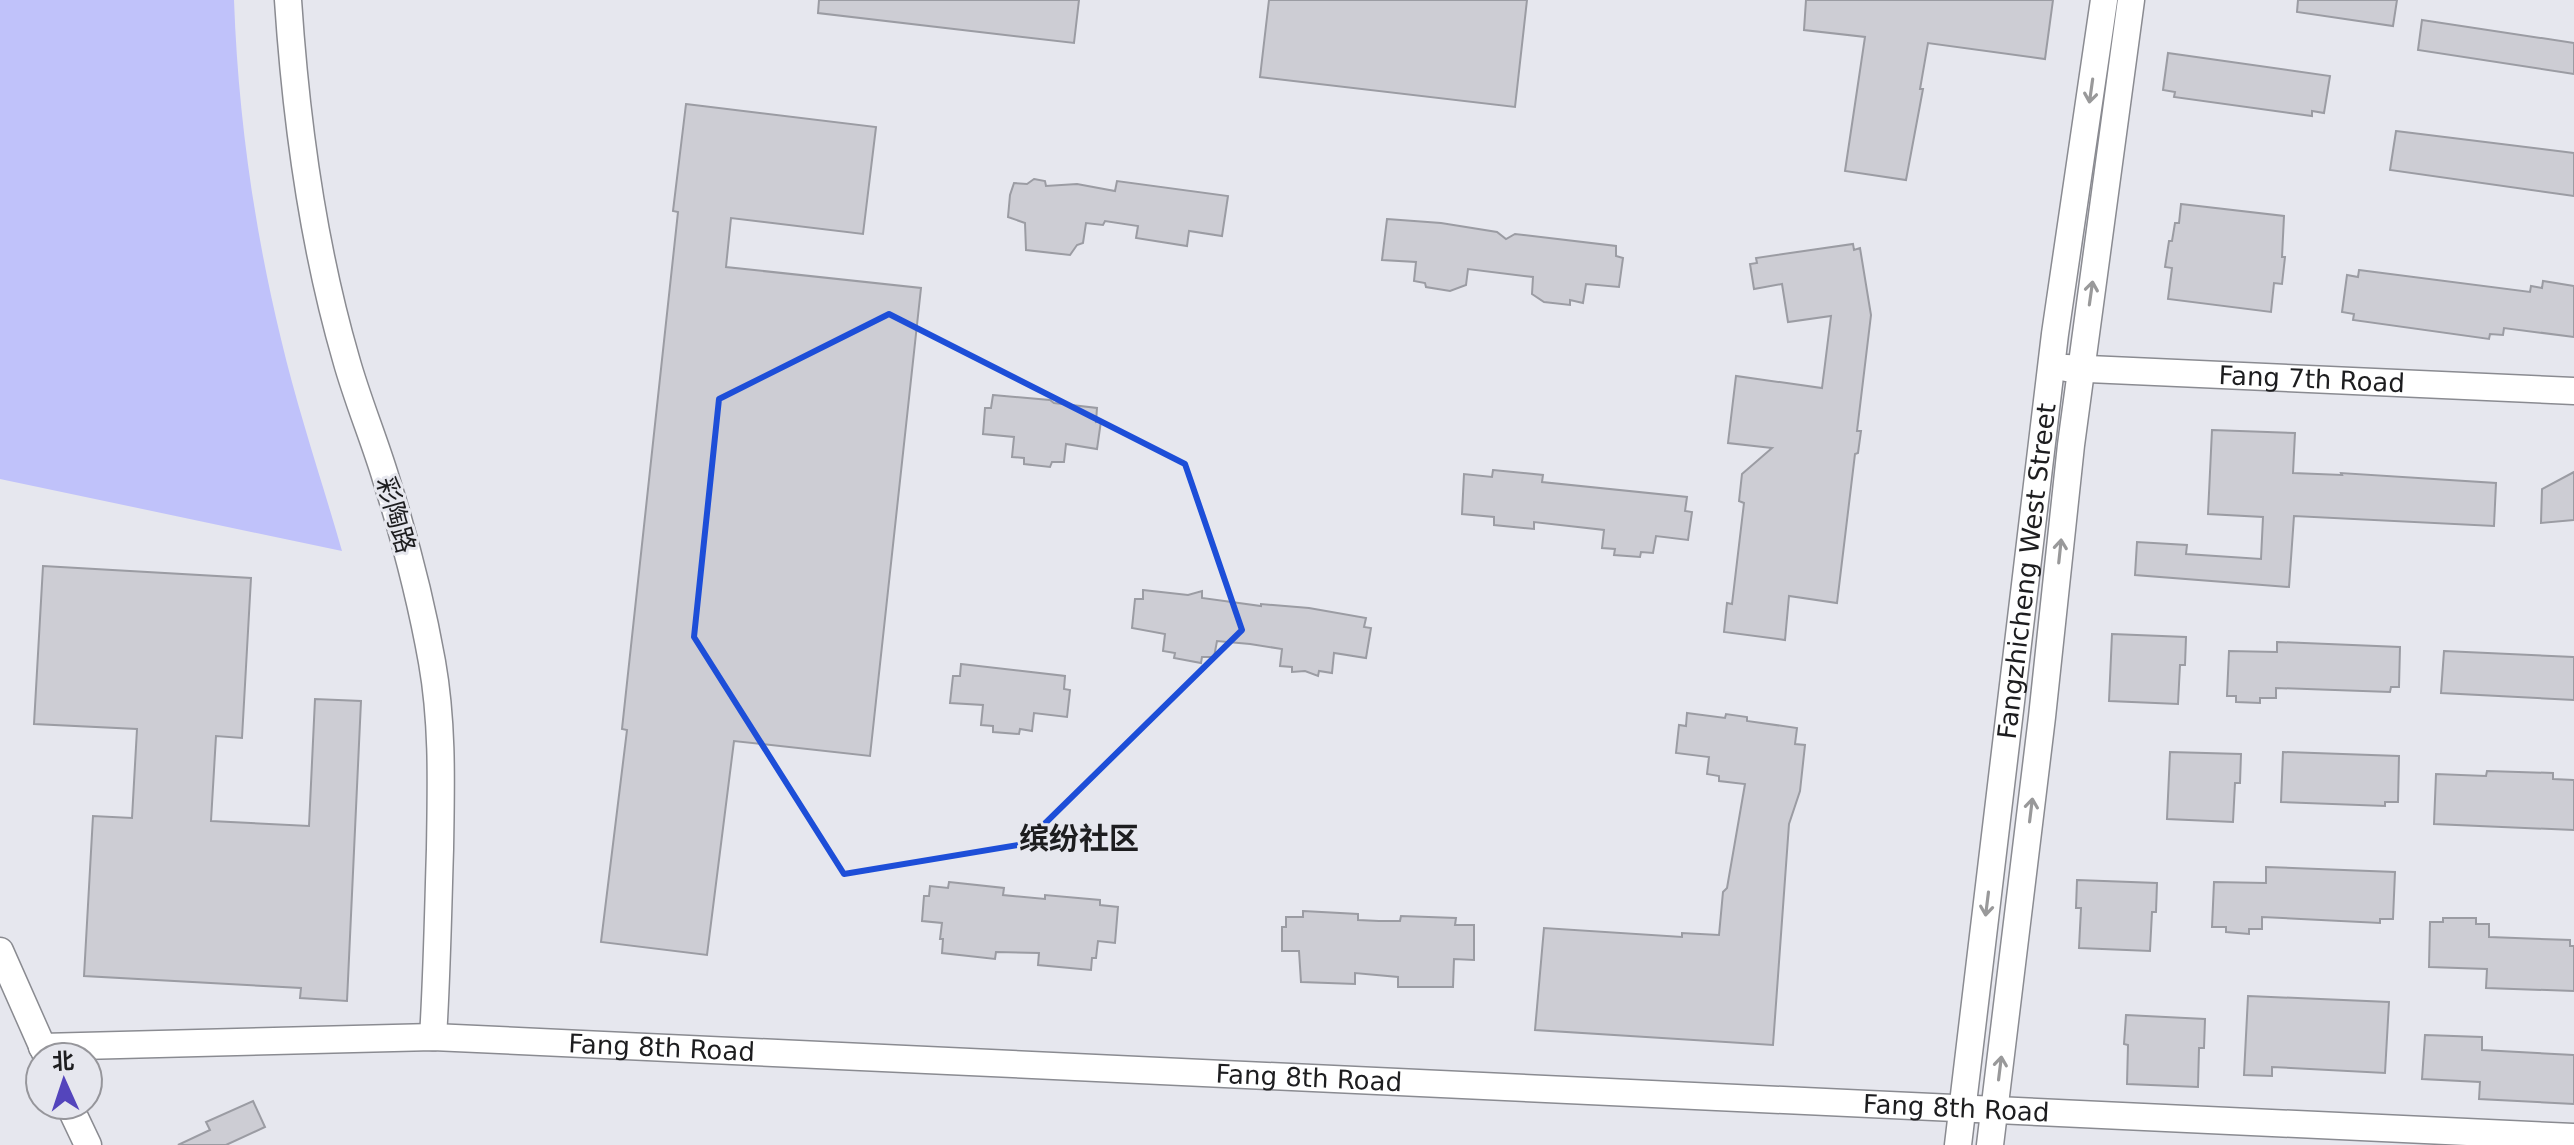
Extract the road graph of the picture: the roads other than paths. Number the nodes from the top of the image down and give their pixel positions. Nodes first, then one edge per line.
1 (288, 0) edge
2 (2104, 0) edge
3 (2131, 0) edge
4 (2051, 366) junction
5 (2081, 370) junction
6 (2574, 391) edge
7 (0, 951) edge
8 (433, 1037) junction
9 (40, 1041) edge
10 (104, 1050) edge
11 (1962, 1108) junction
12 (1994, 1110) junction
13 (77, 1121) edge
14 (2574, 1137) edge
15 (88, 1145) edge
16 (1958, 1145) edge
17 (1990, 1145) edge

1 - 8 street, 彩陶路
2 -> 4 street, Fangzhicheng West Street
5 -> 3 street, Fangzhicheng West Street
4 - 5 street, Fang 7th Road
4 -> 11 street, Fangzhicheng West Street
5 - 6 street, Fang 7th Road
12 -> 5 street, Fangzhicheng West Street
7 - 9 street
8 - 10 street, Fang 8th Road
8 - 11 street, Fang 8th Road
11 - 12 street, Fang 8th Road
11 - 16 street, Fangzhicheng West Street
12 - 14 street, Fang 8th Road
12 - 17 street, Fangzhicheng West Street
13 - 15 street

